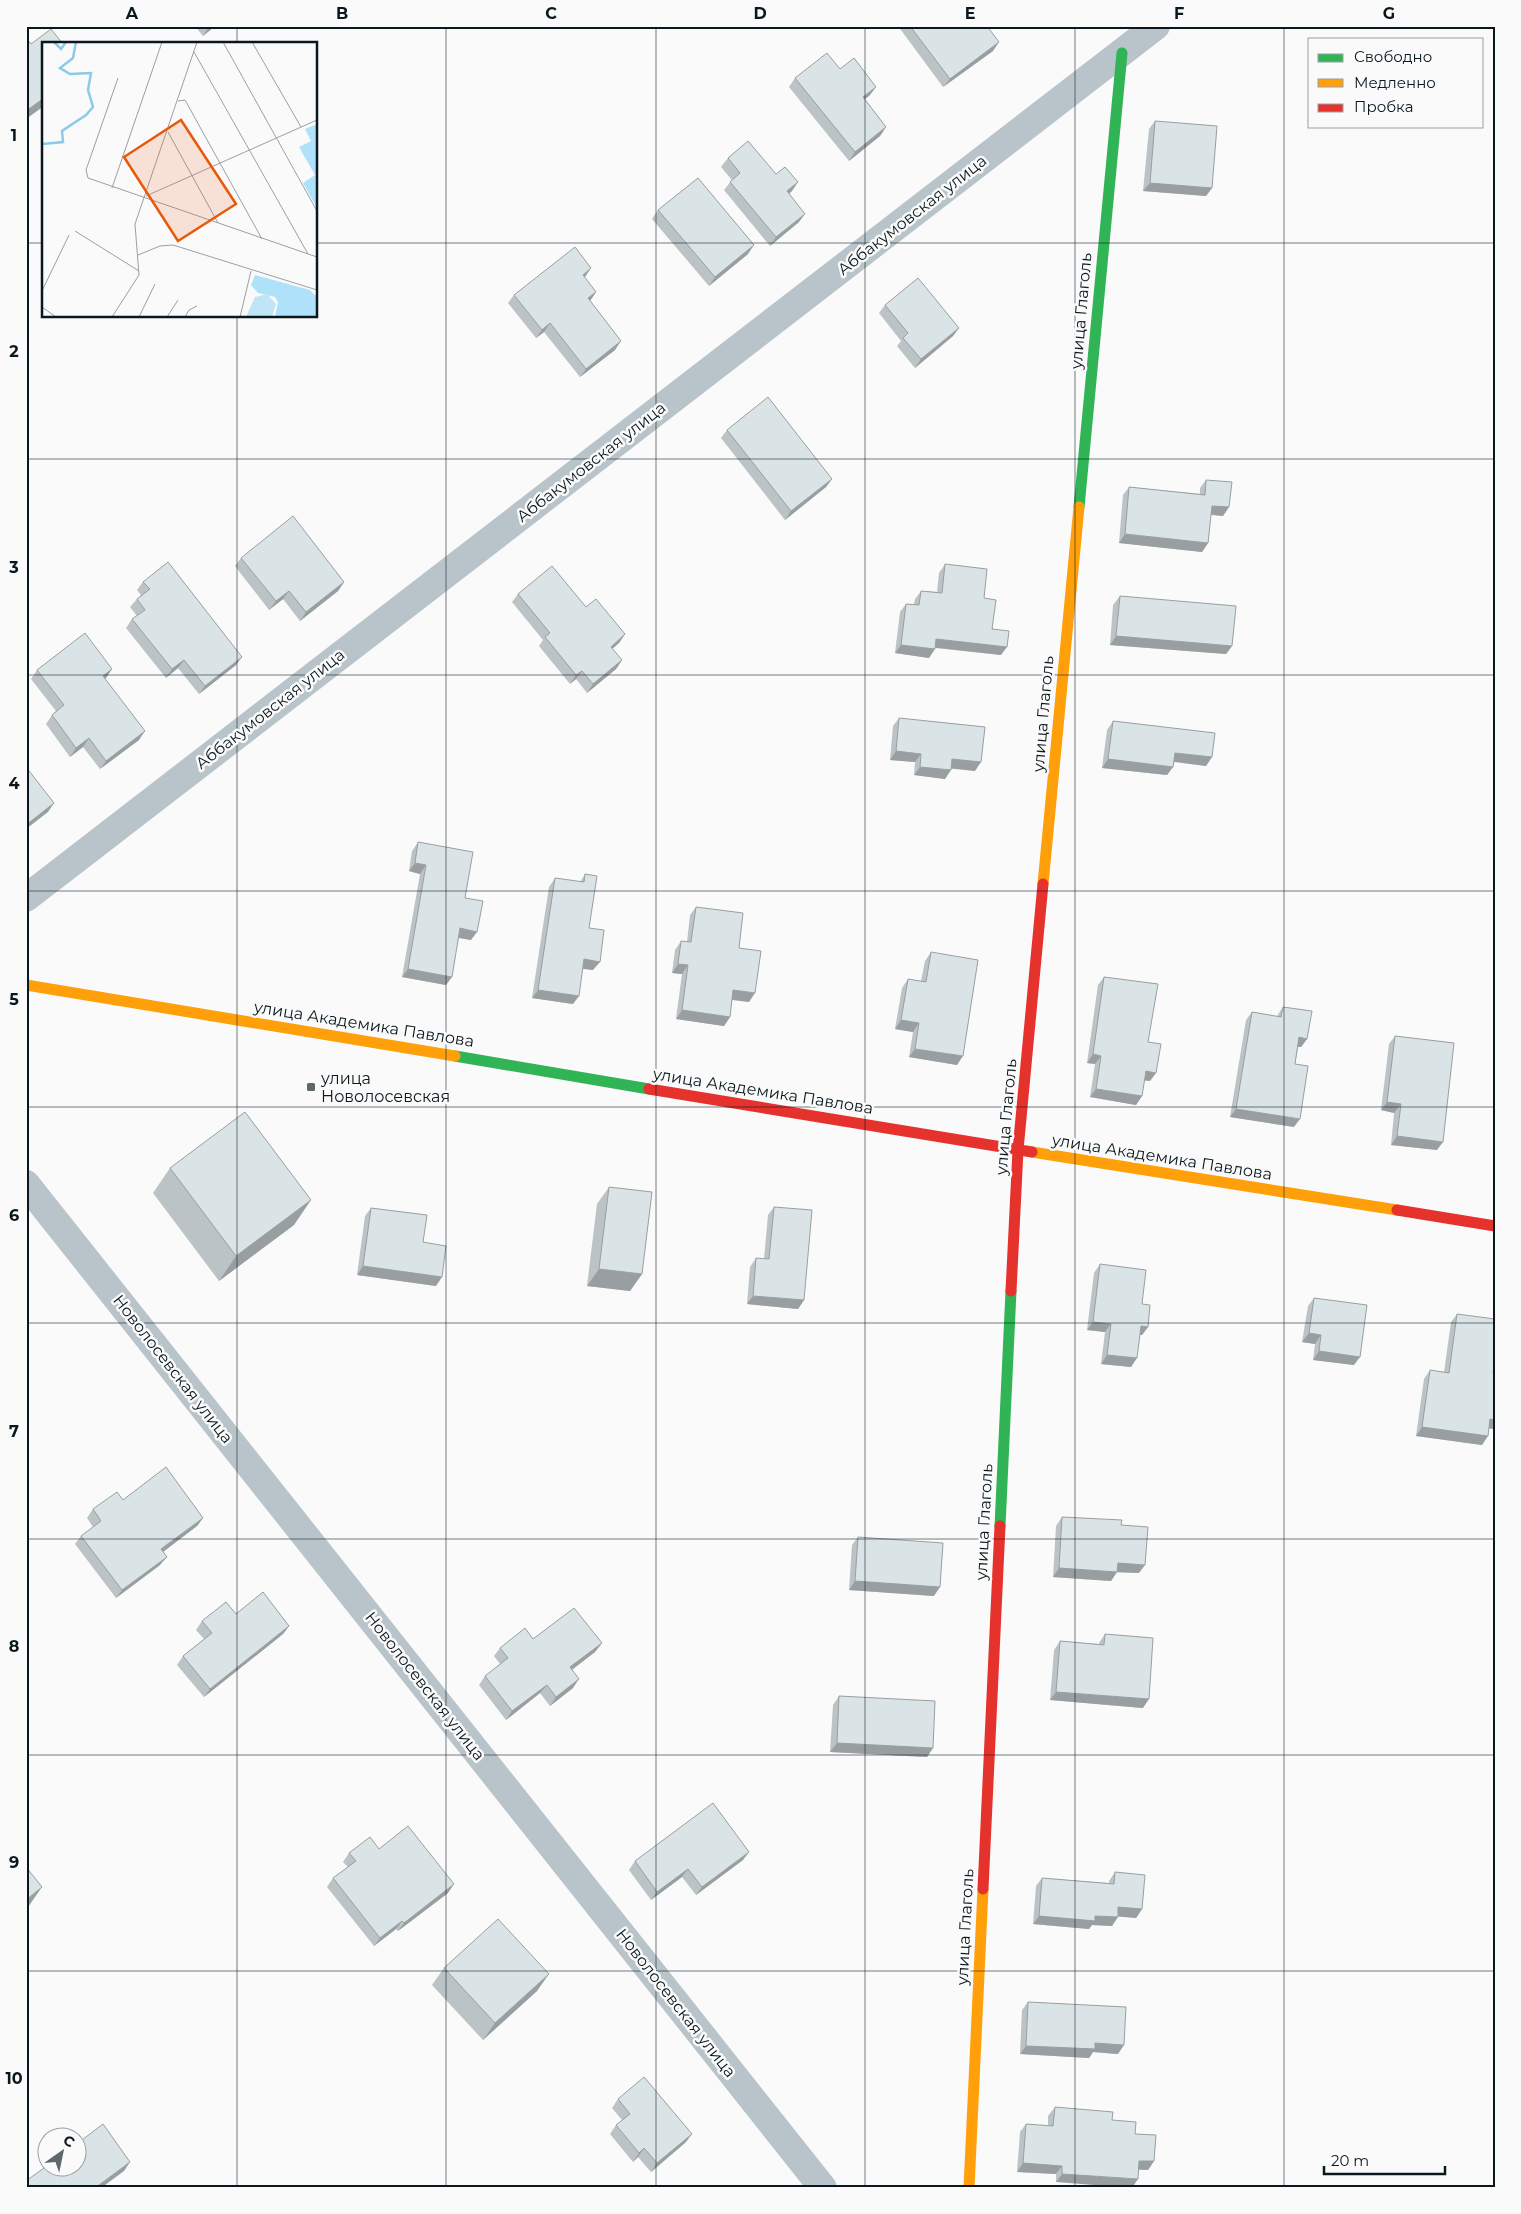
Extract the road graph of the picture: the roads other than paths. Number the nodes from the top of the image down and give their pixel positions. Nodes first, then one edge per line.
1 (1156, 26) edge
2 (1122, 53) junction
3 (26, 898) edge
4 (26, 985) edge
5 (1018, 1150) junction
6 (26, 1184) edge
7 (1495, 1226) edge
8 (823, 2188) edge
9 (968, 2188) edge

1 - 2 street, Аббакумовская улица
2 - 3 street, Аббакумовская улица
2 - 5 street, улица Глаголь
4 - 5 street, улица Академика Павлова
5 - 7 street, улица Академика Павлова
5 - 9 street, улица Глаголь
6 - 8 street, Новолосевская улица

